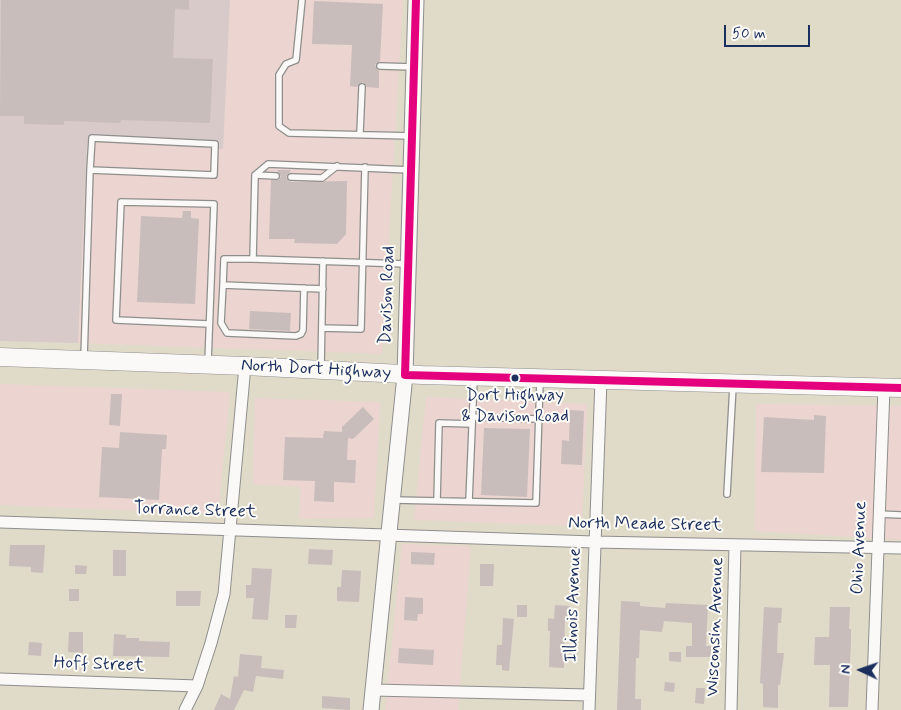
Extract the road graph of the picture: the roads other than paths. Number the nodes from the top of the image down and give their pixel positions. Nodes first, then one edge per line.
1 (416, 0) edge
2 (301, 1) edge
3 (380, 66) dead end
4 (414, 66) junction
5 (362, 87) dead end
6 (360, 133) junction
7 (412, 136) junction
8 (337, 166) junction
9 (365, 167) junction
10 (90, 170) junction
11 (411, 170) junction
12 (255, 175) junction
13 (276, 176) dead end
14 (291, 177) dead end
15 (252, 259) junction
16 (323, 261) junction
17 (362, 262) junction
18 (408, 264) junction
19 (223, 285) junction
20 (304, 288) junction
21 (323, 289) junction
22 (209, 324) junction
23 (322, 328) junction
24 (0, 357) edge
25 (84, 360) junction
26 (208, 364) junction
27 (245, 366) junction
28 (321, 370) junction
29 (405, 375) junction
30 (474, 377) junction
31 (540, 379) junction
32 (601, 380) junction
33 (733, 384) junction
34 (892, 388) edge
35 (472, 417) junction
36 (539, 419) junction
37 (472, 424) junction
38 (727, 494) dead end
39 (393, 500) junction
40 (437, 501) junction
41 (469, 502) junction
42 (878, 514) junction
43 (901, 515) edge
44 (0, 522) edge
45 (229, 530) junction
46 (388, 536) junction
47 (594, 542) junction
48 (735, 545) junction
49 (877, 547) junction
50 (901, 548) edge
51 (0, 679) edge
52 (197, 686) junction
53 (373, 690) junction
54 (589, 696) junction
55 (185, 710) edge
56 (371, 710) edge
57 (589, 710) edge
58 (731, 710) edge
59 (872, 710) edge

1 - 4 main road, Davison Road
2 - 6 lane
3 - 4 lane
4 - 7 main road, Davison Road
5 - 6 lane
6 - 7 lane
7 - 11 main road, Davison Road
8 - 9 lane
8 - 12 lane
8 - 14 lane
9 - 11 lane
9 - 17 lane
10 - 10 lane
10 - 25 lane
11 - 18 main road, Davison Road
12 - 13 lane
12 - 15 lane
15 - 16 lane
15 - 19 lane
16 - 17 lane
16 - 21 lane
17 - 18 lane
17 - 23 lane
18 - 29 main road, Davison Road
19 - 20 lane
19 - 20 lane
20 - 21 lane
21 - 23 lane
22 - 22 lane
22 - 26 lane
23 - 28 lane
24 - 25 main road, North Dort Highway
25 - 26 main road, North Dort Highway
26 - 27 main road, North Dort Highway
27 - 28 main road, North Dort Highway
27 - 45 street
28 - 29 main road, North Dort Highway
29 - 30 main road, North Dort Highway
29 - 39 main road, Davison Road
30 - 31 main road, North Dort Highway
30 - 35 lane
31 - 32 main road, North Dort Highway
31 - 36 lane
32 - 33 main road, North Dort Highway
32 - 47 street, Illinois Avenue
33 - 34 main road, North Dort Highway
33 - 38 lane
34 - 42 street, Ohio Avenue
35 - 36 lane
35 - 37 lane
36 - 41 lane
37 - 40 lane
37 - 41 lane
39 - 40 lane
39 - 46 main road, Davison Road
40 - 41 lane
42 - 43 lane
42 - 49 street, Ohio Avenue
44 - 45 street, Torrance Street
45 - 46 street, Torrance Street
45 - 52 street
46 - 47 street, North Meade Street
46 - 53 main road, Davison Road
47 - 48 street, North Meade Street
47 - 54 street, Illinois Avenue
48 - 49 street, North Meade Street
48 - 58 street, Wisconsin Avenue
49 - 50 street, North Meade Street
49 - 59 street, Ohio Avenue
51 - 52 street, Hoff Street
52 - 55 street
53 - 54 street
53 - 56 main road, Davison Road
54 - 57 street, Illinois Avenue

